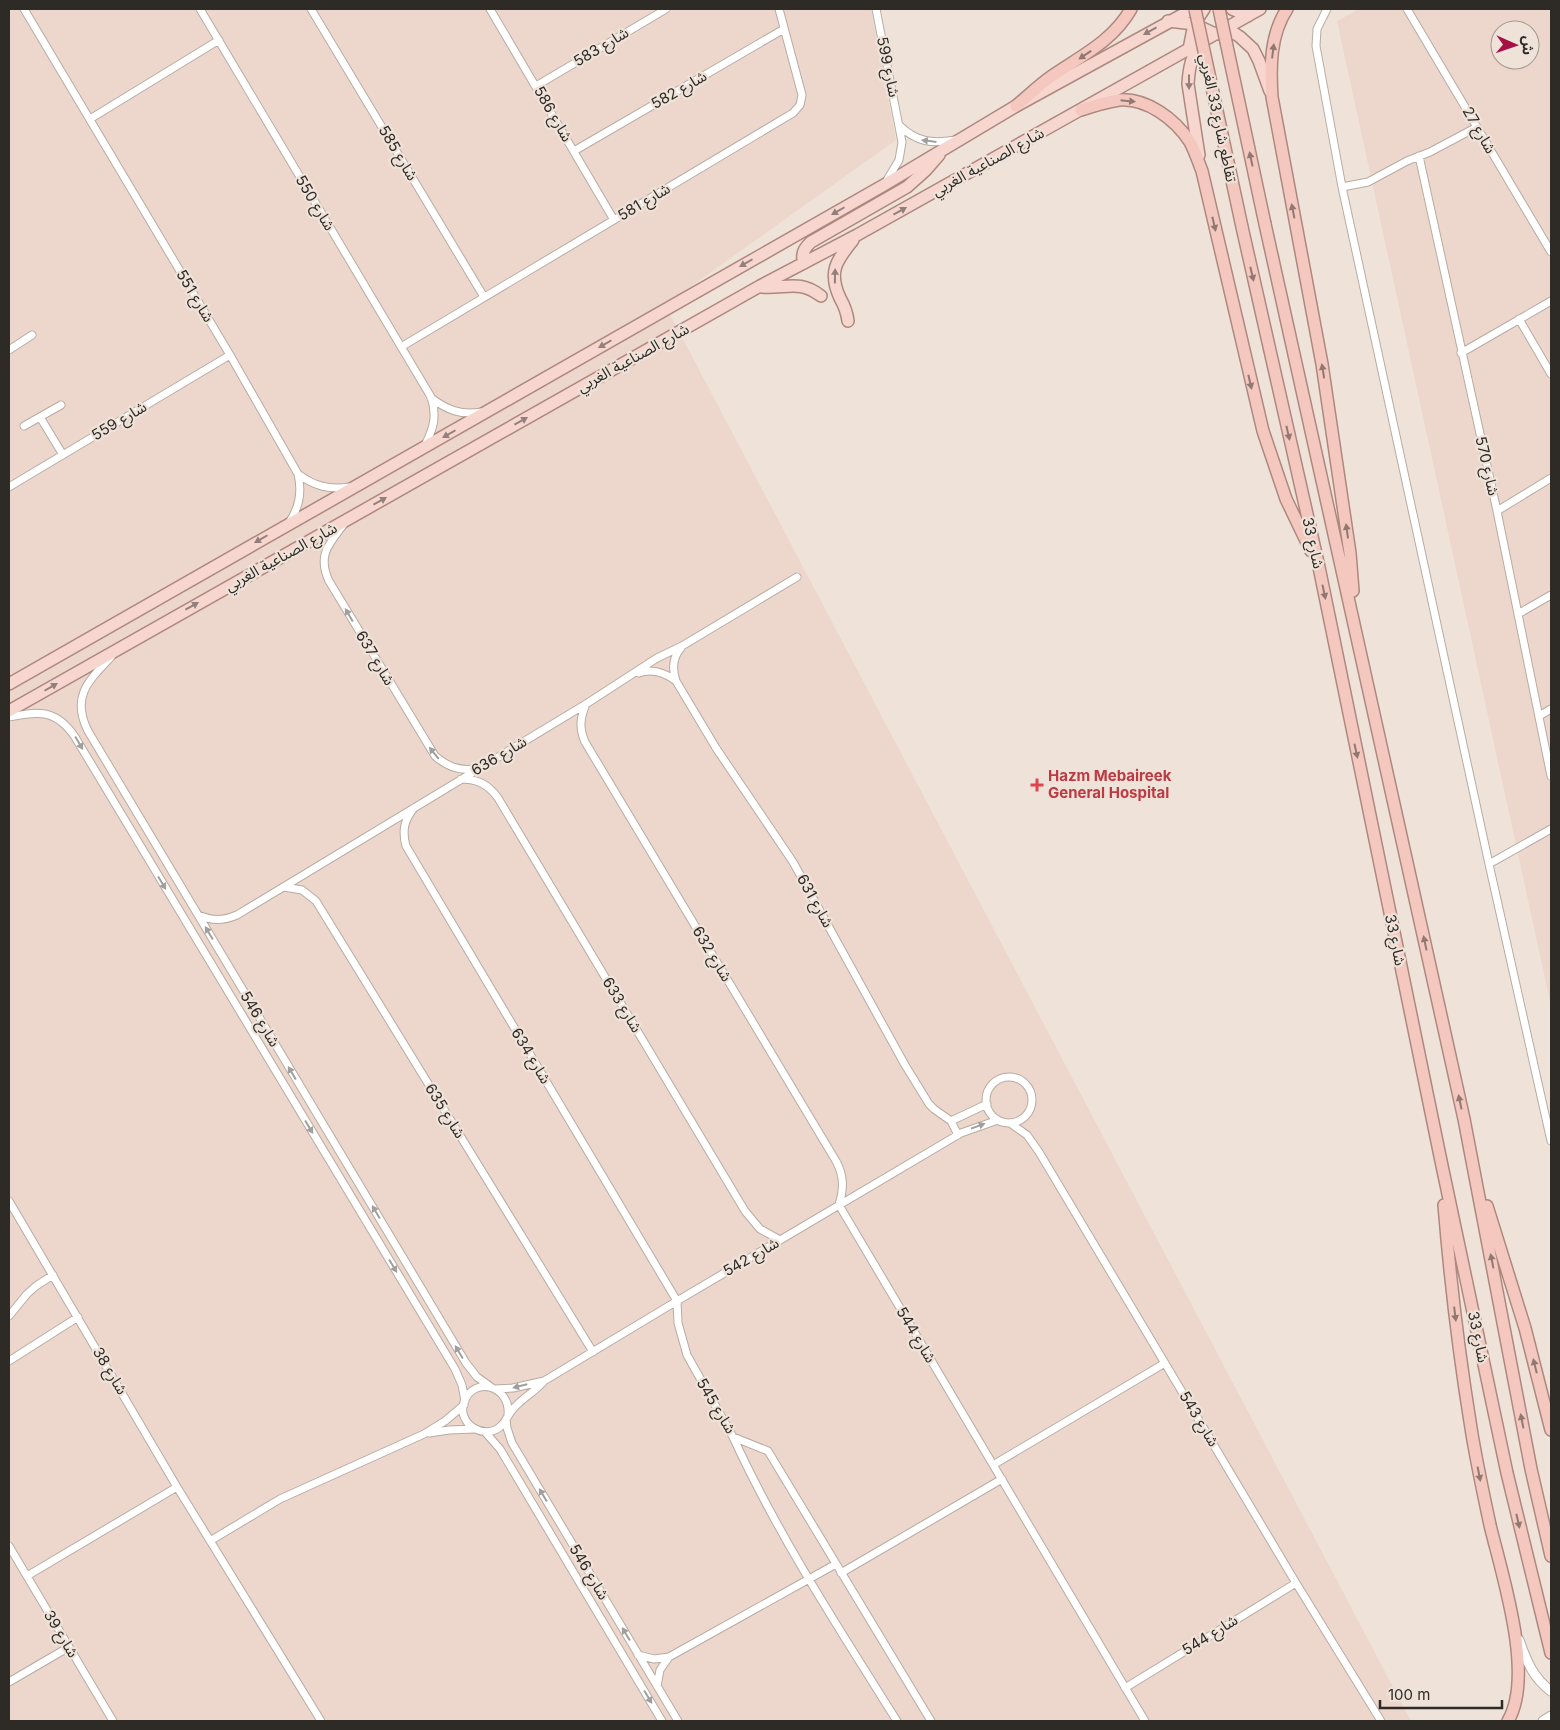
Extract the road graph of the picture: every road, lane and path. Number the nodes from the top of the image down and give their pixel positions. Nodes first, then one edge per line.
1 (24, 9) edge
2 (200, 9) edge
3 (312, 9) edge
4 (490, 9) edge
5 (664, 9) edge
6 (779, 9) edge
7 (876, 9) edge
8 (1131, 9) edge
9 (1194, 9) edge
10 (1204, 9) edge
11 (1220, 9) edge
12 (1232, 9) edge
13 (1260, 9) edge
14 (1287, 9) edge
15 (1327, 9) edge
16 (1407, 9) edge
17 (1248, 16) junction
18 (1168, 21) junction
19 (1194, 24) junction
20 (784, 29) junction
21 (1214, 34) junction
22 (219, 40) junction
23 (1189, 49) junction
24 (536, 86) junction
25 (1272, 97) junction
26 (1016, 106) junction
27 (1081, 110) junction
28 (90, 119) junction
29 (900, 125) junction
30 (1477, 127) junction
31 (962, 138) junction
32 (945, 148) junction
33 (574, 150) junction
34 (1419, 156) junction
35 (1202, 171) junction
36 (884, 185) junction
37 (1342, 187) junction
38 (614, 220) junction
39 (1265, 224) joint
40 (1242, 227) joint
41 (857, 235) junction
42 (793, 236) junction
43 (805, 248) junction
44 (1551, 252) edge
45 (808, 261) junction
46 (760, 286) junction
47 (821, 296) dead end
48 (484, 297) junction
49 (1551, 301) edge
50 (1519, 319) junction
51 (848, 320) dead end
52 (32, 336) dead end
53 (401, 347) junction
54 (9, 350) edge
55 (1461, 353) junction
56 (230, 354) junction
57 (1551, 374) edge
58 (431, 397) junction
59 (61, 404) dead end
60 (488, 411) junction
61 (40, 417) junction
62 (24, 426) dead end
63 (423, 449) junction
64 (63, 455) junction
65 (298, 474) junction
66 (1551, 478) edge
67 (357, 486) junction
68 (9, 487) edge
69 (1497, 511) junction
70 (349, 518) junction
71 (289, 523) junction
72 (1319, 566) junction
73 (797, 577) dead end
74 (1551, 594) edge
75 (1518, 614) junction
76 (1353, 615) junction
77 (682, 646) junction
78 (121, 647) junction
79 (634, 674) junction
80 (676, 681) junction
81 (9, 684) edge
82 (586, 704) junction
83 (1551, 709) edge
84 (9, 711) edge
85 (1539, 716) junction
86 (9, 718) edge
87 (477, 769) junction
88 (1551, 776) edge
89 (460, 779) junction
90 (414, 808) junction
91 (1551, 829) edge
92 (1489, 864) junction
93 (284, 887) junction
94 (198, 915) junction
95 (987, 1104) junction
96 (998, 1120) junction
97 (951, 1121) junction
98 (1010, 1123) junction
99 (958, 1135) junction
100 (1551, 1141) edge
101 (1472, 1157) junction
102 (1441, 1161) junction
103 (9, 1201) edge
104 (839, 1205) junction
105 (780, 1240) junction
106 (53, 1276) junction
107 (677, 1301) junction
108 (9, 1316) edge
109 (78, 1317) junction
110 (592, 1352) junction
111 (9, 1361) edge
112 (1165, 1363) junction
113 (544, 1381) junction
114 (493, 1388) junction
115 (464, 1403) junction
116 (507, 1417) junction
117 (475, 1429) junction
118 (1551, 1430) edge
119 (485, 1432) junction
120 (424, 1434) junction
121 (733, 1437) junction
122 (993, 1465) junction
123 (1002, 1479) junction
124 (177, 1486) junction
125 (210, 1541) junction
126 (9, 1546) edge
127 (1551, 1556) edge
128 (836, 1564) junction
129 (842, 1573) junction
130 (27, 1576) junction
131 (808, 1580) junction
132 (1296, 1583) junction
133 (1515, 1628) junction
134 (69, 1647) junction
135 (1551, 1653) edge
136 (638, 1655) junction
137 (669, 1657) junction
138 (9, 1682) edge
139 (657, 1686) junction
140 (1125, 1688) junction
141 (1551, 1691) edge
142 (1551, 1716) edge
143 (113, 1721) edge
144 (321, 1721) edge
145 (662, 1721) edge
146 (678, 1721) edge
147 (897, 1721) edge
148 (931, 1721) edge
149 (1145, 1721) edge
150 (1381, 1721) edge
151 (1508, 1721) edge
152 (1543, 1721) edge

1 - 28 street, شارع 551
2 - 22 street, شارع 550
3 - 48 street, شارع 585
4 - 24 street, شارع 586
5 - 24 street, شارع 583
6 - 20 street, شارع 581
7 - 29 street, شارع 599
8 -> 26 highway
9 - 18 main road, شارع الصناعية الغربي
9 - 40 highway, تقاطع شارع 33 الغربي, bridge
10 - 19 main road
11 - 21 main road
39 -> 11 highway, تقاطع شارع 33 الغربي, bridge
12 - 17 main road
13 - 17 main road, شارع الصناعية الغربي
25 -> 14 highway
15 - 37 street
16 - 30 street, شارع 27
17 - 21 main road, شارع الصناعية الغربي
18 - 19 main road
18 -> 26 main road, شارع الصناعية الغربي
19 - 21 main road
19 - 23 main road
20 - 33 street, شارع 582
20 - 38 street, شارع 581
21 - 23 main road, شارع الصناعية الغربي
21 - 25 main road
21 -> 35 main road
22 - 28 street
22 - 53 street, شارع 550
23 - 27 main road, شارع الصناعية الغربي
24 - 33 street, شارع 586
76 -> 25 highway
26 - 31 main road, شارع الصناعية الغربي
27 -> 35 highway
41 -> 27 main road, شارع الصناعية الغربي
28 - 56 street, شارع 551
31 -> 29 street
29 - 36 street, شارع 599
30 - 34 street
30 - 44 street, شارع 27
31 - 32 main road, شارع الصناعية الغربي
32 - 36 main road, شارع الصناعية الغربي
32 - 43 main road
33 - 38 street, شارع 586
34 - 37 street
34 - 55 street, شارع 570
35 -> 72 highway
36 -> 42 main road, شارع الصناعية الغربي
37 - 92 street
38 - 48 street, شارع 581
39 - 76 highway, شارع 33
40 -> 72 highway, شارع 33
41 - 45 main road, شارع الصناعية الغربي
51 -> 41 main road
42 - 43 main road
42 - 45 main road
42 -> 60 main road, شارع الصناعية الغربي
43 - 45 main road
45 - 46 main road, شارع الصناعية الغربي
46 - 47 main road
70 -> 46 main road, شارع الصناعية الغربي
48 - 53 street, شارع 581
49 - 50 street
50 - 55 street
50 - 57 street
52 - 54 street
53 - 58 street, شارع 550
55 - 69 street, شارع 570
56 - 64 street, شارع 559
56 - 65 street, شارع 551
58 - 60 street, شارع 550
58 - 63 street, شارع 550
59 - 61 street
60 -> 63 main road, شارع الصناعية الغربي
61 - 62 street
61 - 64 street
63 - 67 main road, شارع الصناعية الغربي
64 - 68 street, شارع 559
65 - 67 street
65 - 71 street, شارع 551
66 - 69 street
67 - 71 main road, شارع الصناعية الغربي
69 - 75 street, شارع 570
78 -> 70 main road, شارع الصناعية الغربي
87 -> 70 street, شارع 637
71 -> 81 main road, شارع الصناعية الغربي
72 -> 102 highway, شارع 33
73 - 77 street, شارع 636
74 - 75 street
75 - 85 street, شارع 570
101 -> 76 highway, شارع 33
77 - 79 street, شارع 636
77 - 80 street, شارع 631
84 -> 78 main road, شارع الصناعية الغربي
78 - 94 street, شارع 546
79 - 80 street
79 - 82 street, شارع 636
80 - 97 street, شارع 631
82 - 87 street, شارع 636
82 - 104 street, شارع 632
83 - 85 street
85 - 88 street, شارع 570
86 -> 115 street, شارع 546
87 - 89 street, شارع 636
89 - 90 street, شارع 636
89 - 105 street, شارع 633
90 - 93 street, شارع 636
90 - 107 street, شارع 634
91 - 92 street
92 - 100 street
93 - 94 street, شارع 636
93 - 110 street, شارع 635
114 -> 94 street, شارع 546
95 - 96 street
95 - 97 street
95 - 98 street
96 - 98 street
99 -> 96 street, شارع 542
97 - 99 street
98 - 112 street, شارع 543
99 - 104 street, شارع 542
118 -> 101 highway
127 -> 101 highway, شارع 33
102 -> 133 highway
102 -> 135 highway, شارع 33
103 - 106 street, شارع 38
104 - 105 street, شارع 542
104 - 122 street, شارع 544
105 - 107 street, شارع 542
106 - 108 street
106 - 109 street, شارع 38
107 - 110 street, شارع 542
107 - 121 street, شارع 545
109 - 111 street
109 - 124 street, شارع 38
110 - 113 street, شارع 542
112 - 122 street
112 - 132 street, شارع 543
113 -> 114 street, شارع 542
113 - 116 street, شارع 542
114 - 115 street
114 - 116 street
115 - 117 street
115 - 120 street
116 - 119 street
136 -> 116 street, شارع 546
117 - 119 street
117 - 120 street
119 -> 145 street, شارع 546
120 - 125 street
121 - 128 street, شارع 545
121 - 131 street
122 - 123 street, شارع 544
123 - 129 street
123 - 140 street, شارع 544
124 - 125 street, شارع 38
124 - 130 street
125 - 144 street, شارع 38
126 - 130 street, شارع 39
128 - 129 street, شارع 545
128 - 131 street
129 - 148 street, شارع 545
130 - 134 street, شارع 39
131 - 137 street
131 - 147 street
132 - 140 street, شارع 544
132 - 150 street, شارع 543
133 - 141 street
133 - 151 highway
134 - 138 street
134 - 143 street, شارع 39
136 - 137 street
136 - 139 street, شارع 546
137 - 139 street
139 - 146 street, شارع 546
140 - 149 street, شارع 544
142 - 152 street

